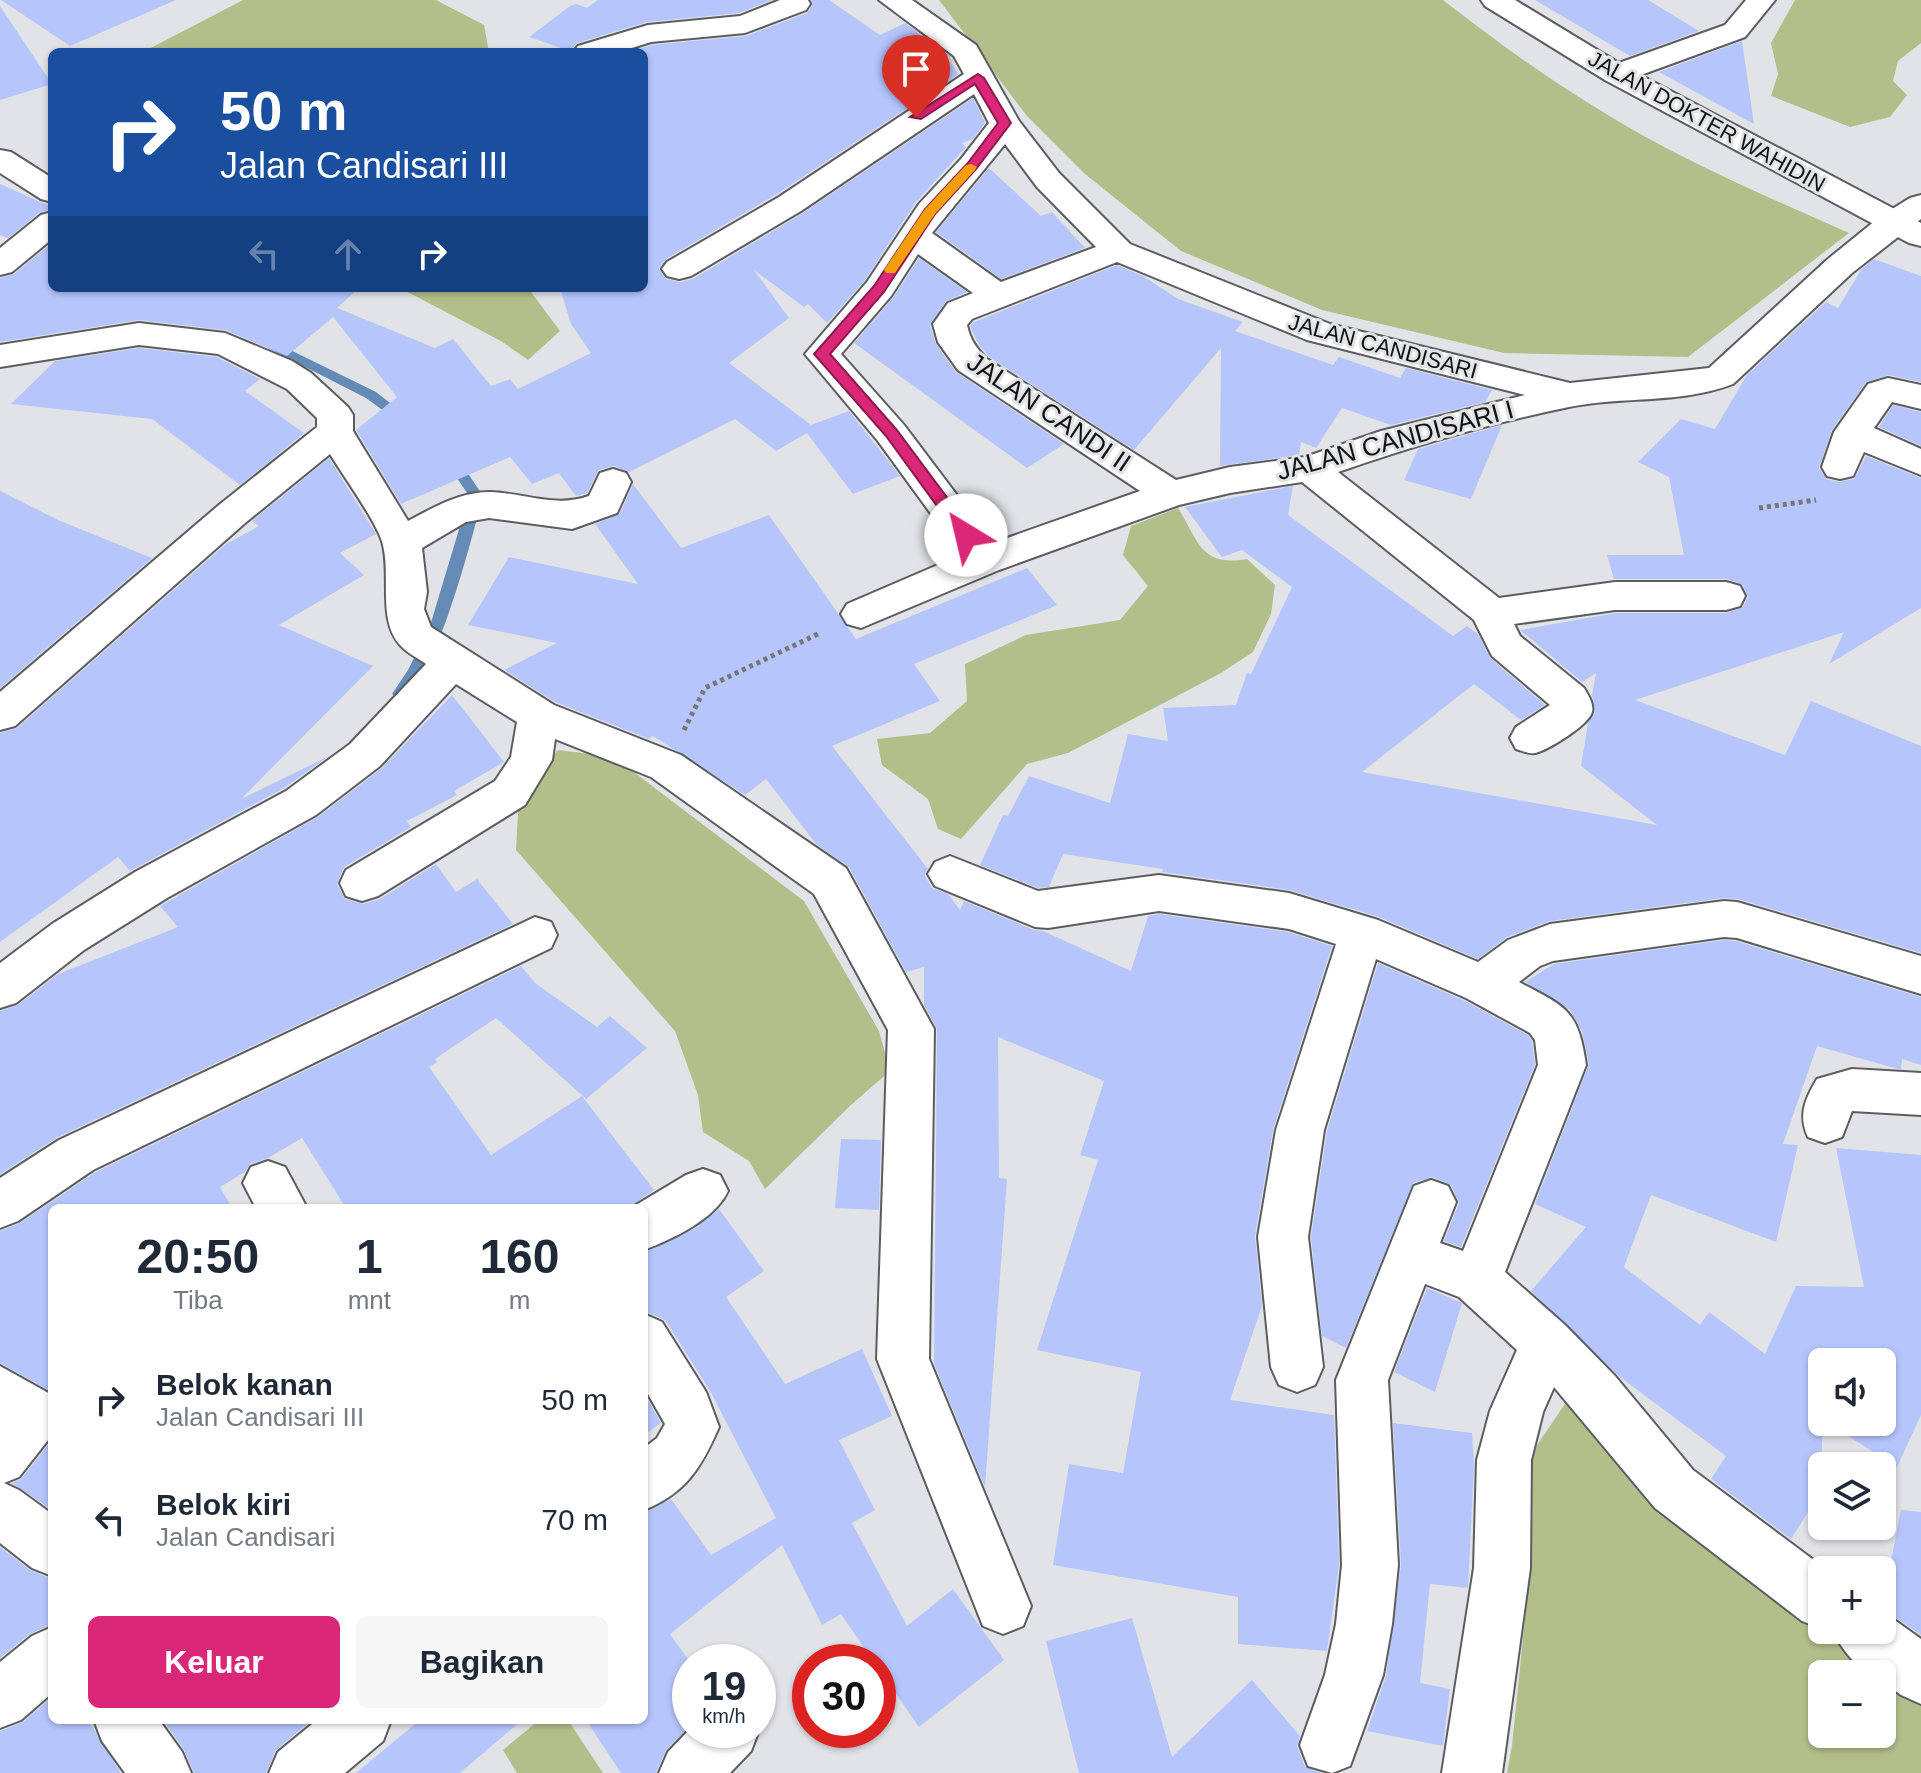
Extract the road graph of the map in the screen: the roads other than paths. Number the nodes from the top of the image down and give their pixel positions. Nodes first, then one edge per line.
1 (1495, 0) edge
2 (1761, 0) edge
3 (793, 1) edge
4 (907, 2) edge
5 (601, 48) edge
6 (1616, 74) junction
7 (978, 78) junction
8 (1005, 123) junction
9 (0, 159) edge
10 (48, 189) edge
11 (1921, 205) edge
12 (48, 225) edge
13 (1907, 229) edge
14 (914, 236) junction
15 (1118, 251) junction
16 (0, 265) edge
17 (679, 269) dead end
18 (996, 294) junction
19 (0, 356) edge
20 (1570, 395) junction
21 (1921, 397) edge
22 (335, 431) junction
23 (1852, 432) junction
24 (1921, 463) edge
25 (1840, 467) road end
26 (1309, 469) junction
27 (613, 482) dead end
28 (1171, 494) junction
29 (402, 542) junction
30 (985, 560) junction
31 (1726, 596) dead end
32 (1492, 613) junction
33 (861, 614) road end
34 (430, 641) junction
35 (0, 715) edge
36 (539, 716) junction
37 (1531, 738) dead end
38 (950, 874) dead end
39 (362, 883) dead end
40 (1362, 933) junction
41 (535, 935) dead end
42 (1921, 975) edge
43 (1482, 984) junction
44 (0, 989) edge
45 (1921, 1094) edge
46 (1825, 1122) dead end
47 (703, 1191) dead end
48 (1431, 1202) dead end
49 (0, 1205) edge
50 (648, 1225) edge
51 (1410, 1255) junction
52 (1477, 1280) junction
53 (1547, 1343) junction
54 (648, 1346) edge
55 (1297, 1367) dead end
56 (0, 1392) edge
57 (0, 1458) edge
58 (648, 1480) edge
59 (0, 1509) edge
60 (48, 1545) edge
61 (1808, 1590) edge
62 (1003, 1606) dead end
63 (1880, 1644) edge
64 (48, 1659) edge
65 (1921, 1675) edge
66 (0, 1699) edge
67 (126, 1724) edge
68 (357, 1724) edge
69 (1329, 1745) dead end
70 (713, 1748) edge
71 (161, 1773) edge
72 (299, 1773) edge
73 (689, 1773) edge
74 (1472, 1773) edge

1 - 6 main road, JALAN DOKTER WAHIDIN
2 - 6 main road
3 - 5 main road
4 - 7 main road, JALAN CANDISARI
6 - 13 main road, JALAN DOKTER WAHIDIN
7 - 8 main road, JALAN CANDISARI
7 - 17 main road
8 - 14 main road
8 - 15 main road, JALAN CANDISARI
9 - 10 main road
11 - 13 main road, JALAN CANDISARI
12 - 16 main road
13 - 20 main road, JALAN CANDISARI
14 - 18 main road
14 - 30 main road
15 - 18 main road, JALAN CANDI II
15 - 20 main road, JALAN CANDISARI
18 - 28 main road, JALAN CANDI II
19 - 22 main road
20 - 26 main road, JALAN CANDISARI I
21 - 23 main road
22 - 29 main road
22 - 35 main road
23 - 24 main road
23 - 25 main road
26 - 28 main road, JALAN CANDISARI I
26 - 32 main road
27 - 29 main road
28 - 30 main road, JALAN CANDISARI I
29 - 34 main road
30 - 33 main road, JALAN CANDISARI I
31 - 32 main road
32 - 37 main road
34 - 36 main road
34 - 44 main road
36 - 39 main road
36 - 62 main road
38 - 40 main road
40 - 43 main road
40 - 55 main road
41 - 49 main road
42 - 43 main road
43 - 52 main road
45 - 46 main road
47 - 50 main road
48 - 51 main road
51 - 52 main road
51 - 69 main road
52 - 53 main road
53 - 61 main road
53 - 74 main road
54 - 58 main road
56 - 57 main road
59 - 60 main road
63 - 65 main road
64 - 66 main road
67 - 71 main road
68 - 72 main road
70 - 73 main road

